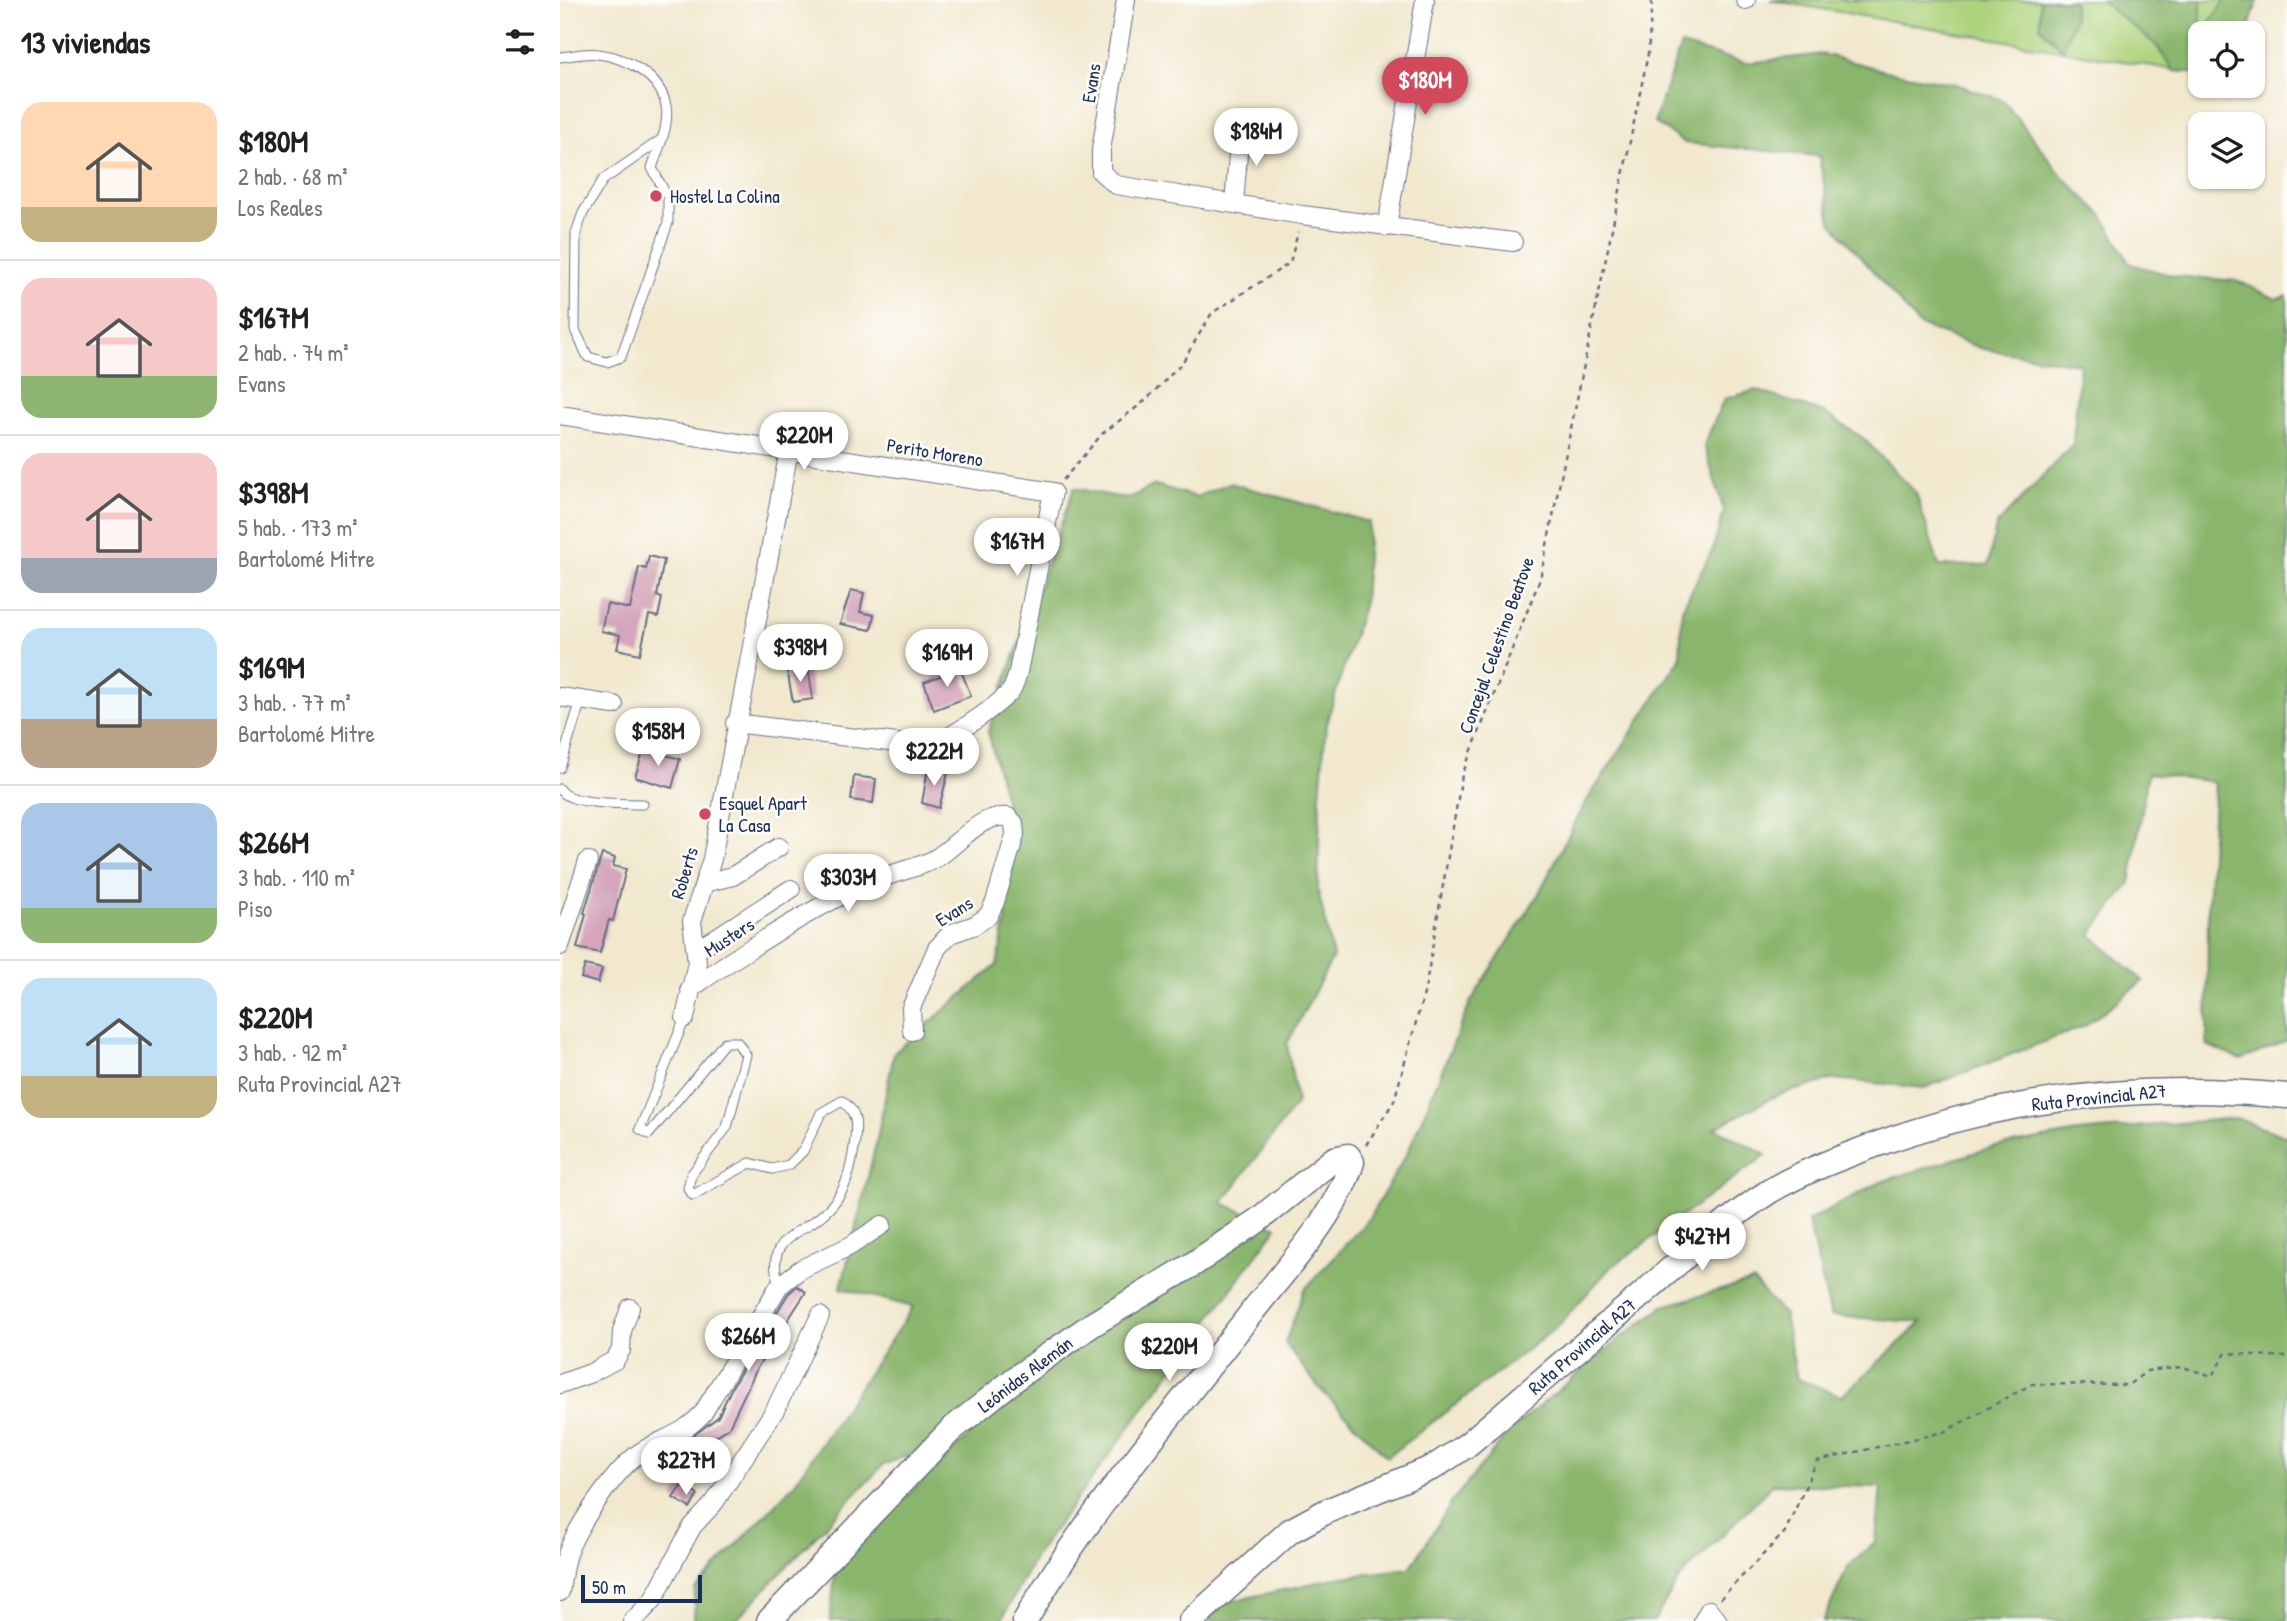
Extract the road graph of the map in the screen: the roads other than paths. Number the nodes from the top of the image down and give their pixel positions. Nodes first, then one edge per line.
1 (1126, 0) edge
2 (1425, 0) edge
3 (560, 57) edge
4 (1240, 129) dead end
5 (662, 139) junction
6 (1234, 204) junction
7 (1387, 227) junction
8 (1513, 242) dead end
9 (560, 415) edge
10 (789, 450) junction
11 (560, 697) edge
12 (581, 700) junction
13 (614, 705) dead end
14 (735, 723) junction
15 (560, 768) edge
16 (560, 789) edge
17 (643, 804) dead end
18 (1014, 823) joint
19 (779, 847) dead end
20 (588, 861) dead end
21 (704, 883) junction
22 (791, 889) dead end
23 (560, 946) edge
24 (697, 950) junction
25 (690, 989) junction
26 (685, 1018) joint
27 (912, 1031) dead end
28 (2287, 1096) edge
29 (882, 1225) dead end
30 (779, 1286) junction
31 (630, 1308) dead end
32 (820, 1316) dead end
33 (560, 1384) edge
34 (560, 1592) edge
35 (633, 1621) edge
36 (769, 1621) edge
37 (1024, 1621) edge
38 (1191, 1621) edge

1 - 6 street, Evans
2 - 7 street
3 - 5 lane
4 - 6 street
5 - 5 lane
6 - 7 street
7 - 8 street
9 - 10 street, Perito Moreno
10 - 14 street, Roberts
10 - 14 street, Perito Moreno
11 - 12 street
12 - 13 street
12 - 15 lane
14 - 21 street, Roberts
16 - 17 lane
18 - 25 street, Musters
18 - 27 street, Evans
19 - 21 street
20 - 23 street
21 - 24 street, Roberts
22 - 24 street
24 - 25 street, Roberts
25 - 26 street, Roberts
26 - 30 lane
28 - 38 street, Ruta Provincial A27
29 - 30 street
30 - 34 street
31 - 33 street
32 - 35 street
36 - 37 street, Leónidas Alemán

